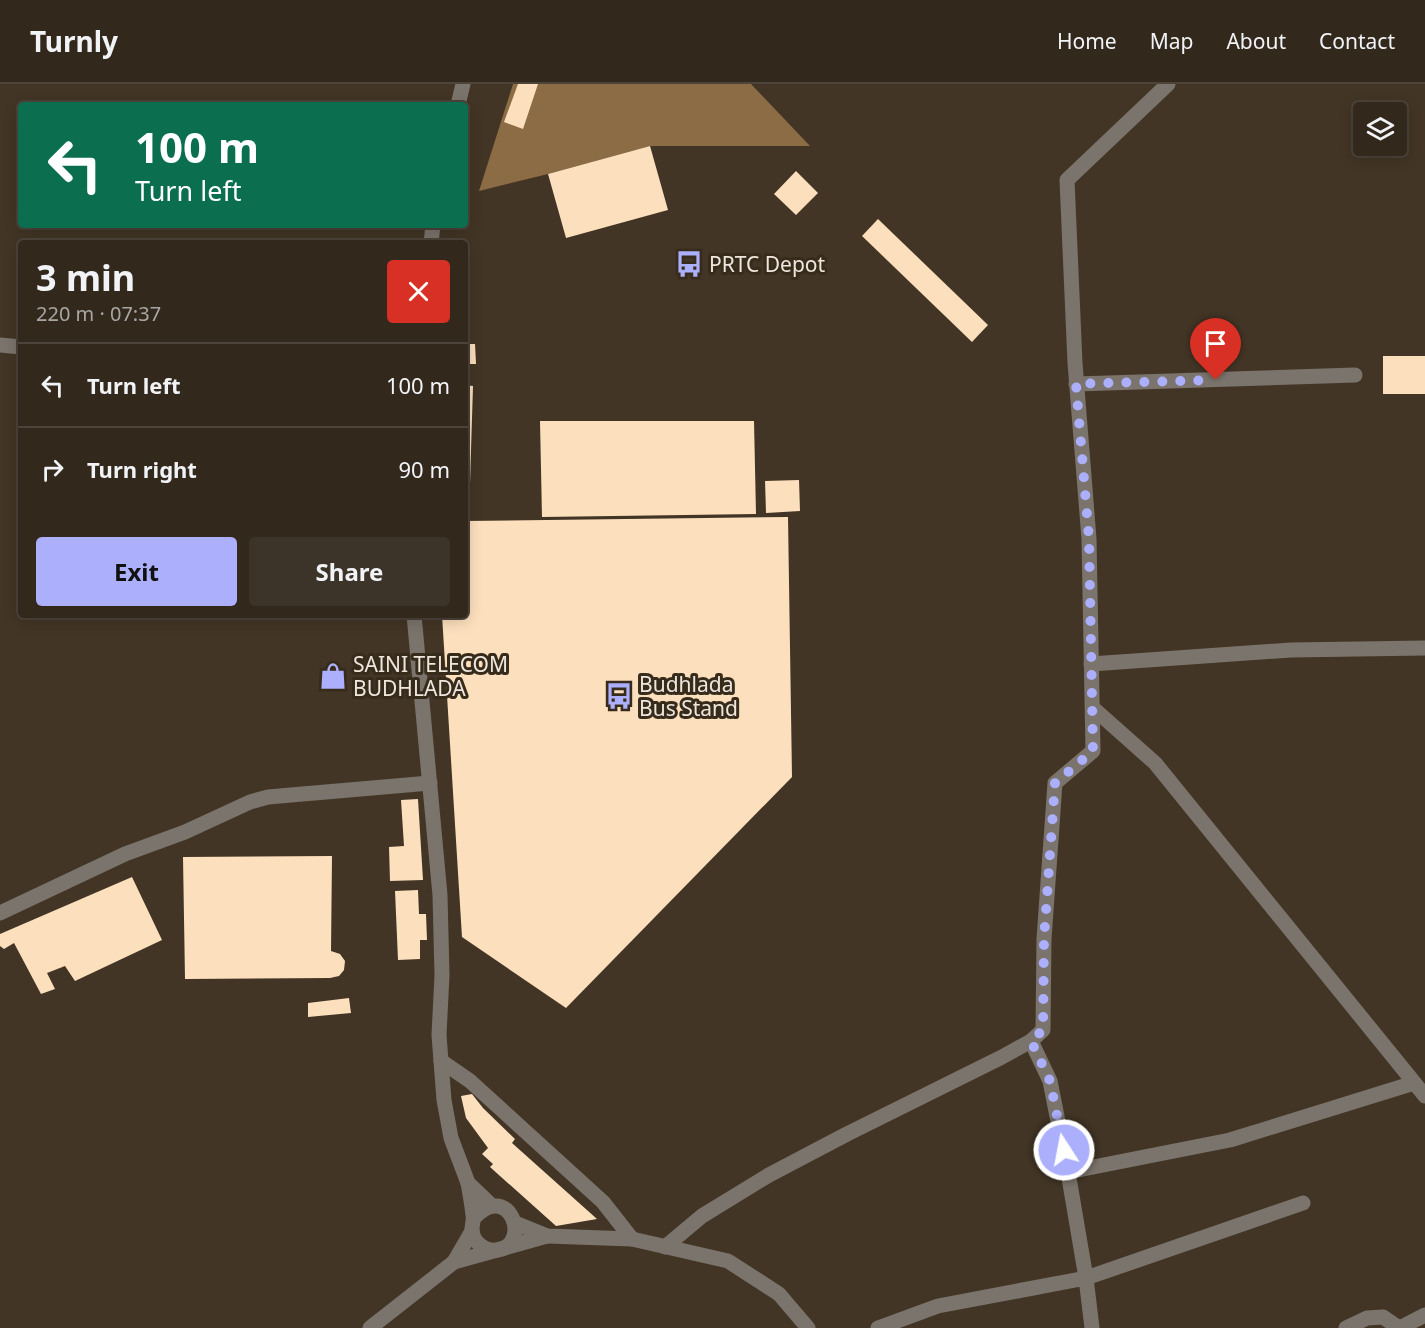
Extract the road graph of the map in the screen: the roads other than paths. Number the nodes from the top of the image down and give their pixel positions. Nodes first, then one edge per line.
1 (463, 84) edge
2 (1168, 84) edge
3 (459, 102) edge
4 (0, 345) edge
5 (18, 347) edge
6 (1355, 375) dead end
7 (1076, 384) junction
8 (414, 618) edge
9 (1425, 648) edge
10 (1091, 664) junction
11 (1093, 708) junction
12 (430, 783) junction
13 (0, 913) edge
14 (1031, 1041) junction
15 (441, 1061) junction
16 (1414, 1083) junction
17 (1425, 1096) edge
18 (1068, 1172) junction
19 (468, 1183) junction
20 (1303, 1203) dead end
21 (492, 1206) junction
22 (515, 1223) junction
23 (473, 1224) junction
24 (547, 1236) junction
25 (632, 1239) junction
26 (665, 1247) junction
27 (500, 1250) junction
28 (454, 1262) junction
29 (1086, 1278) junction
30 (1425, 1315) edge
31 (370, 1328) edge
32 (808, 1328) edge
33 (878, 1328) edge
34 (1092, 1328) edge
35 (1346, 1328) edge
36 (1399, 1328) edge

1 - 3 street
2 - 7 street
4 - 5 street
6 - 7 street
7 - 10 street
8 - 12 street
9 - 10 street
10 - 11 street
11 - 14 street
11 - 16 street
12 - 13 street
12 - 15 street
14 - 18 street
14 - 26 street
15 - 19 street
15 - 25 street
16 - 17 street
16 - 18 street
18 - 29 street
19 - 21 street
19 - 23 street
20 - 29 street
21 - 22 street
21 - 23 street
22 - 24 street
22 - 27 street
23 - 27 street
23 - 28 street
24 - 25 street
24 - 27 street
25 - 26 street
26 - 32 street
27 - 28 street
28 - 31 street
29 - 33 street
29 - 34 street
30 - 36 street
35 - 36 street

